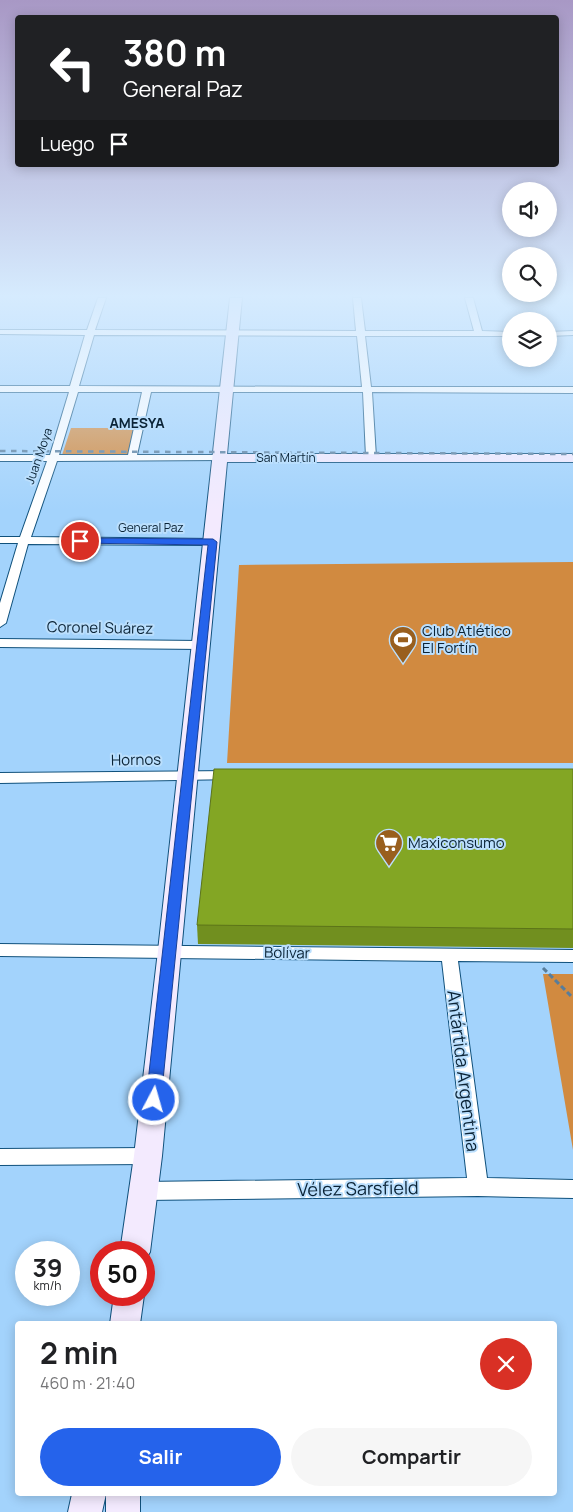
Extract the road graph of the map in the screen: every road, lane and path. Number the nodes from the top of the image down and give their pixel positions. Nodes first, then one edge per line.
1 (80, 369) edge
2 (229, 369) edge
3 (364, 369) edge
4 (0, 389) edge
5 (74, 389) junction
6 (147, 390) junction
7 (227, 390) junction
8 (367, 390) junction
9 (573, 390) edge
10 (132, 457) junction
11 (371, 457) junction
12 (0, 458) edge
13 (54, 458) junction
14 (221, 458) junction
15 (573, 458) edge
16 (0, 540) edge
17 (24, 540) junction
18 (213, 542) junction
19 (0, 623) edge
20 (0, 643) edge
21 (200, 646) junction
22 (188, 776) junction
23 (248, 776) edge
24 (0, 778) edge
25 (0, 950) edge
26 (170, 951) junction
27 (449, 955) junction
28 (531, 956) junction
29 (573, 956) edge
30 (573, 998) edge
31 (148, 1156) junction
32 (0, 1157) edge
33 (478, 1187) junction
34 (573, 1189) edge
35 (143, 1191) junction
36 (136, 1241) edge
37 (127, 1306) edge
38 (125, 1321) edge
39 (89, 1496) edge
40 (123, 1496) edge
41 (85, 1512) edge
42 (123, 1512) edge

1 - 5 street, Juan Moya
2 - 7 main road
3 - 8 street
4 - 5 street
5 - 6 street
5 - 13 street, Juan Moya
6 - 7 street
6 - 10 street
7 - 8 street
7 - 14 main road
8 - 9 street
8 - 11 street
10 - 13 street, San Martín
10 - 14 street, San Martín
11 - 14 main road, San Martín
11 - 15 main road, San Martín
12 - 13 street, San Martín
13 - 17 street, Juan Moya
14 - 18 main road
16 - 17 street, General Paz
17 - 18 street, General Paz
17 - 19 street, Juan Moya
18 - 21 main road
20 - 21 street, Coronel Suárez
21 - 22 main road
22 - 23 street, Hornos
22 - 24 street, Hornos
22 - 26 main road
25 - 26 street, Bolívar
26 - 27 street, Bolívar
26 - 31 main road
27 - 28 street, Bolívar
27 - 33 street, Antártida Argentina
28 - 29 street, Bolívar
28 - 30 path
31 - 32 street
31 - 35 main road
33 - 34 street, Vélez Sarsfield
33 - 35 street, Vélez Sarsfield
35 - 36 main road
37 - 38 main road
39 - 41 main road
40 - 42 main road

